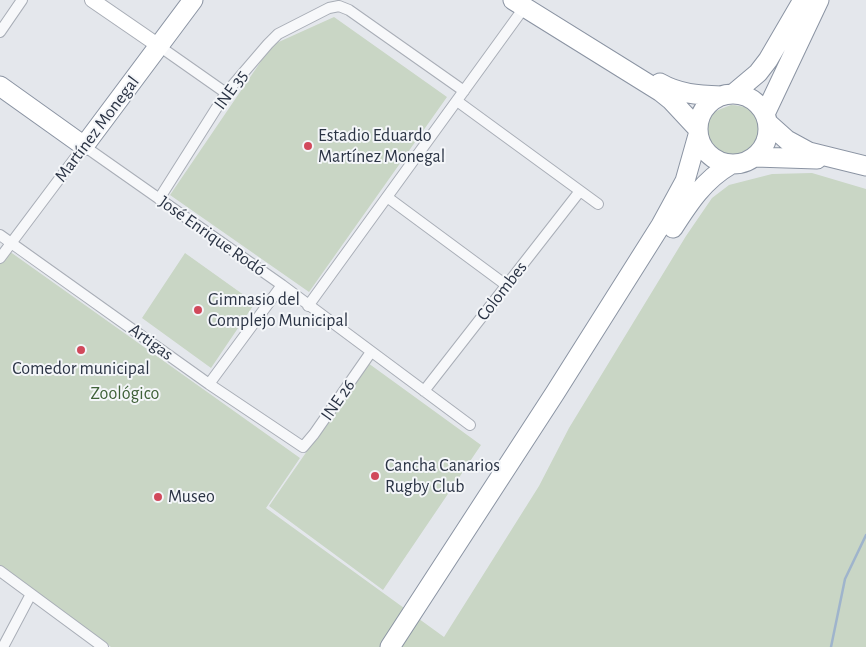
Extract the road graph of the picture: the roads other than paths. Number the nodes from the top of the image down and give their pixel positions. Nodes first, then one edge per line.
1 (22, 0) edge
2 (92, 0) edge
3 (194, 0) edge
4 (803, 0) edge
5 (819, 0) edge
6 (524, 2) edge
7 (0, 32) edge
8 (159, 46) junction
9 (0, 86) edge
10 (464, 91) junction
11 (226, 93) junction
12 (727, 95) junction
13 (457, 101) junction
14 (766, 118) junction
15 (698, 132) junction
16 (84, 146) junction
17 (755, 157) junction
18 (836, 159) junction
19 (730, 165) junction
20 (866, 166) edge
21 (580, 191) junction
22 (388, 197) junction
23 (159, 199) junction
24 (598, 204) dead end
25 (0, 235) edge
26 (11, 243) junction
27 (0, 258) edge
28 (282, 285) junction
29 (506, 285) junction
30 (308, 306) junction
31 (371, 352) junction
32 (209, 384) junction
33 (424, 391) junction
34 (470, 424) dead end
35 (303, 447) joint
36 (0, 571) edge
37 (31, 594) junction
38 (400, 643) edge
39 (3, 647) edge
40 (103, 647) edge

1 - 7 street
2 - 8 street
3 - 8 highway, Martínez Monegal
4 - 12 highway
5 - 14 highway
6 - 10 street
6 - 12 highway
6 - 15 highway
8 - 11 street
8 - 16 highway, Martínez Monegal
9 - 16 highway, José Enrique Rodó
10 - 11 street, INE 35
10 - 13 street
11 - 23 street, INE 35
12 - 14 highway
12 - 15 highway
13 - 21 street
13 - 22 street
14 - 17 highway
14 - 18 highway
15 - 19 highway
15 - 38 highway
16 - 23 street, José Enrique Rodó
16 - 26 street, Martínez Monegal
17 - 18 highway
17 - 19 highway
18 - 20 highway
19 - 38 highway
21 - 24 street
21 - 29 street, Colombes
22 - 29 street
22 - 30 street
23 - 28 street, José Enrique Rodó
25 - 26 street, Artigas
26 - 27 street, Martínez Monegal
26 - 32 street, Artigas
28 - 30 street, José Enrique Rodó
28 - 32 street
29 - 33 street, Colombes
30 - 31 street, José Enrique Rodó
31 - 33 street, José Enrique Rodó
31 - 35 street, INE 26
32 - 35 street, Artigas
33 - 34 street, José Enrique Rodó
36 - 37 street
37 - 39 street
37 - 40 street

